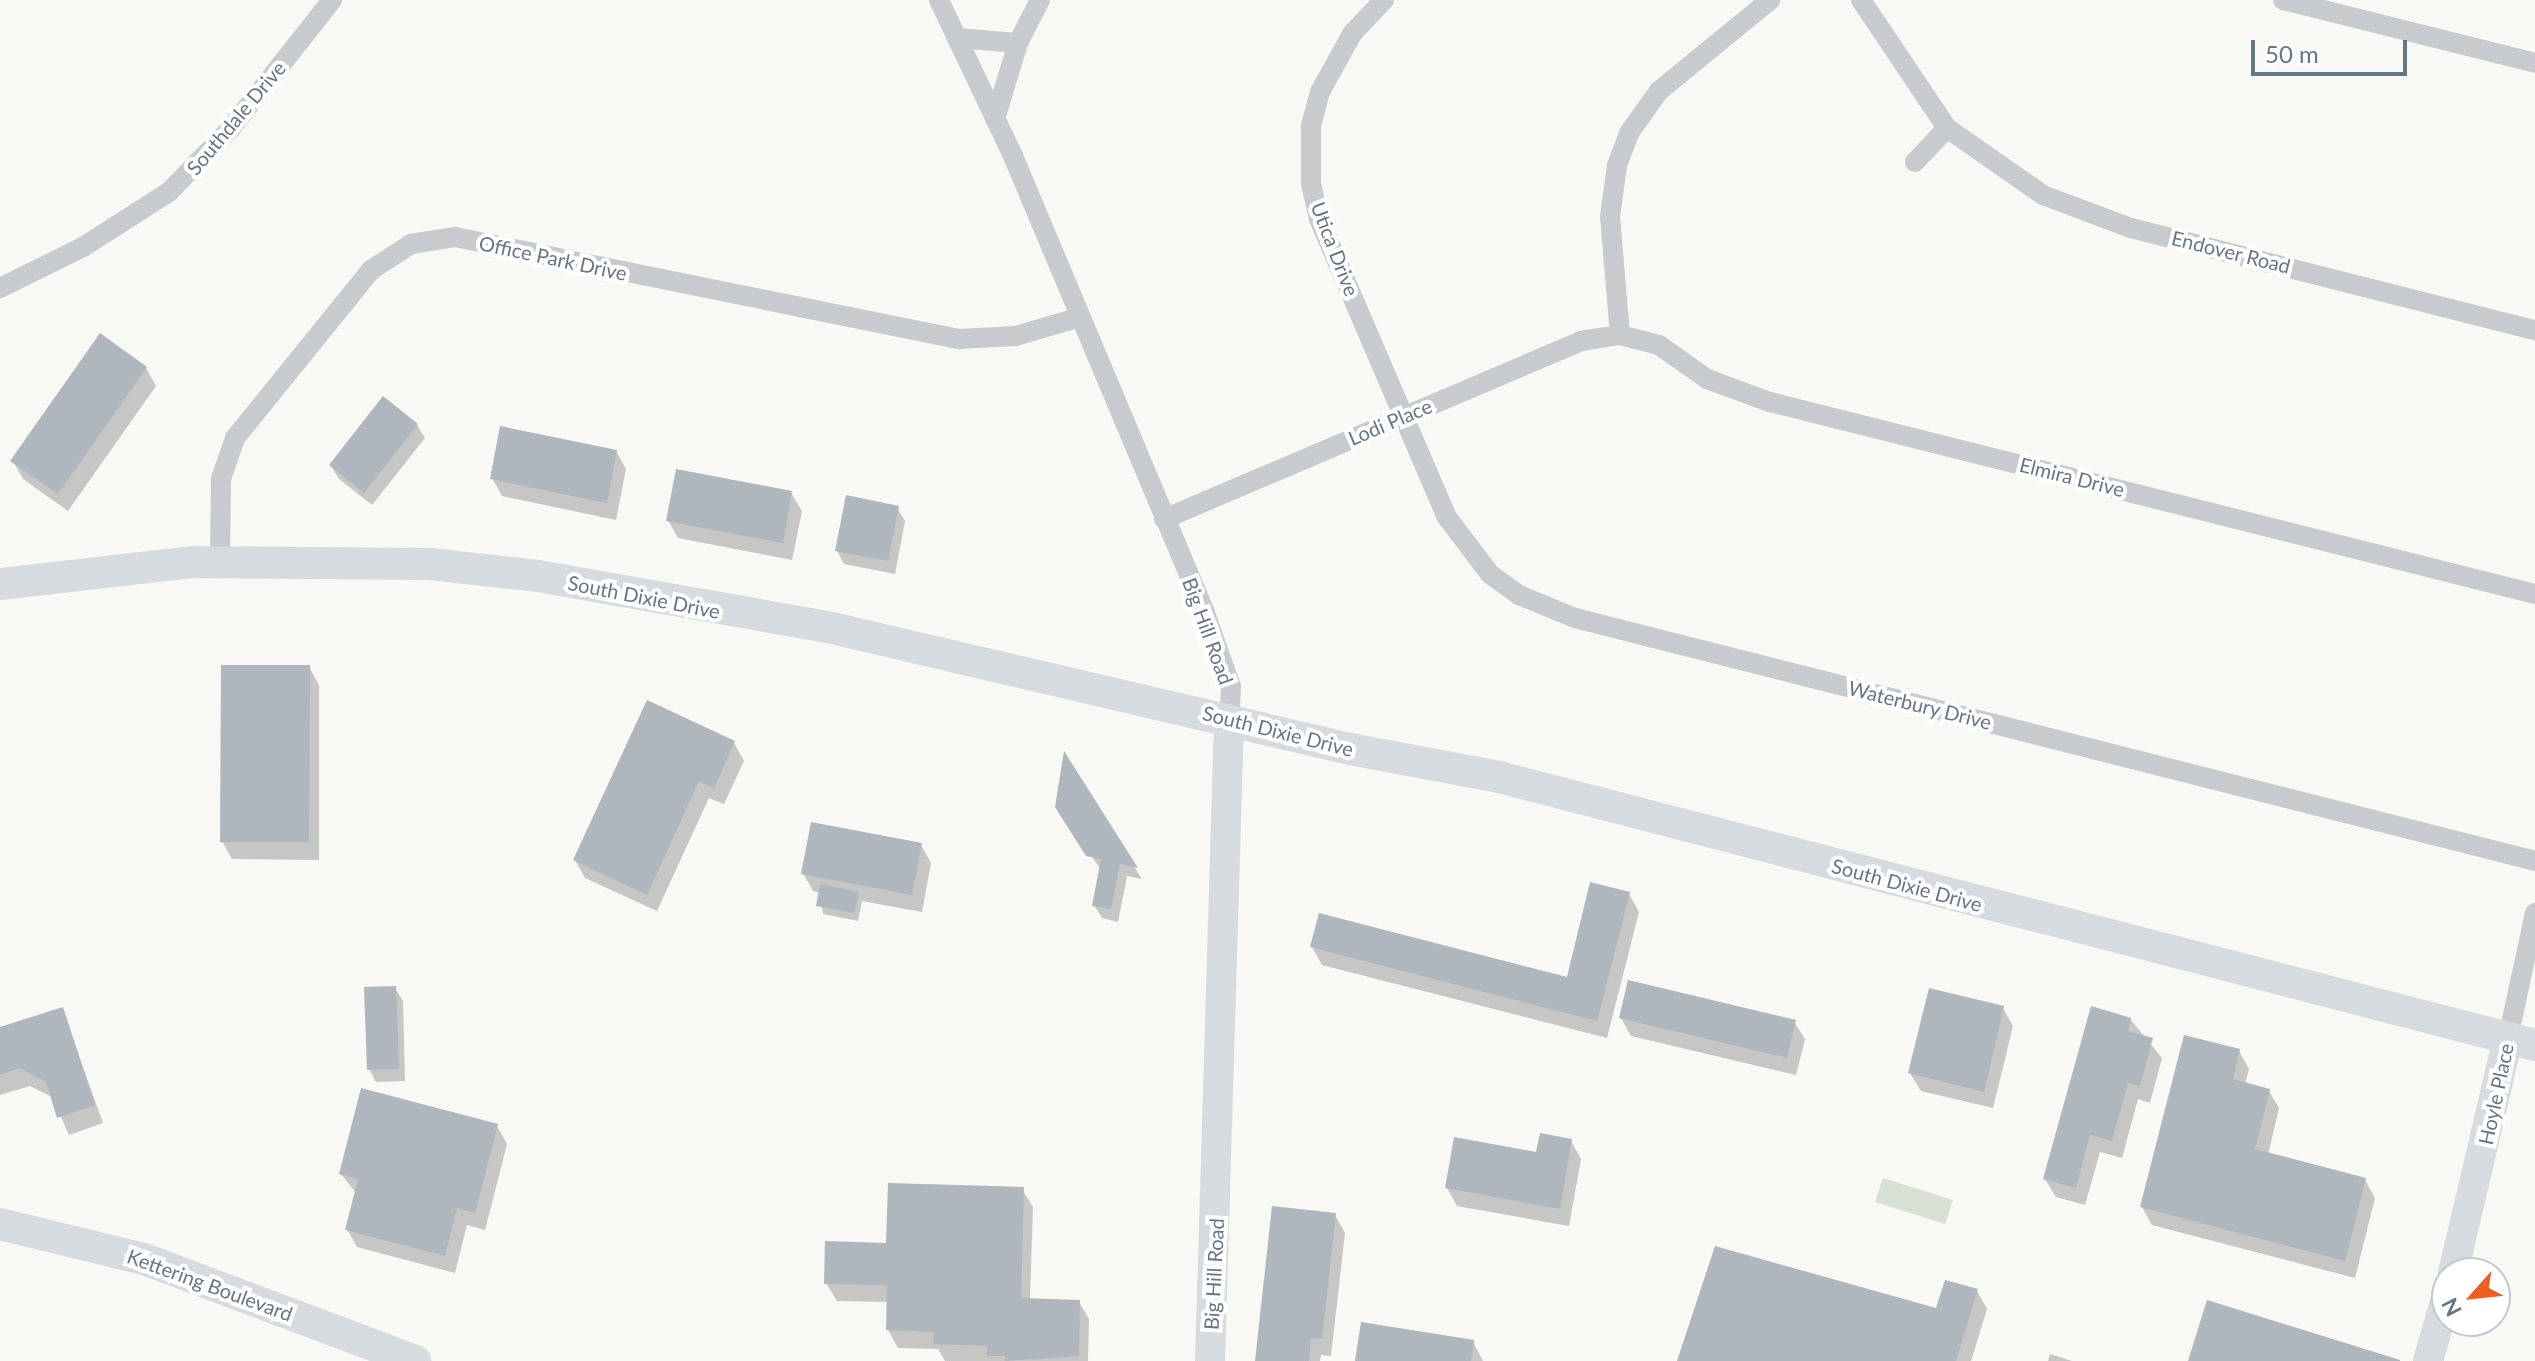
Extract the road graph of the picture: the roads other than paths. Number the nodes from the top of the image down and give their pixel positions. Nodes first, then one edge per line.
1 (332, 0) edge
2 (939, 0) edge
3 (1040, 0) edge
4 (1384, 0) edge
5 (1770, 0) edge
6 (1861, 0) edge
7 (2283, 0) edge
8 (957, 38) junction
9 (1018, 43) junction
10 (2535, 63) edge
11 (995, 119) junction
12 (1947, 128) junction
13 (1915, 162) dead end
14 (0, 288) edge
15 (1077, 318) junction
16 (2535, 330) edge
17 (1620, 335) junction
18 (1404, 416) junction
19 (1164, 519) junction
20 (220, 561) junction
21 (0, 584) edge
22 (2535, 594) edge
23 (1229, 720) junction
24 (2535, 861) edge
25 (2535, 913) edge
26 (2521, 1042) edge
27 (0, 1224) edge
28 (2458, 1257) edge
29 (2435, 1337) edge
30 (416, 1361) edge
31 (1210, 1361) edge
32 (2428, 1361) edge

1 - 14 street, Southdale Drive
2 - 8 street, Big Hill Road
3 - 9 street
4 - 18 street, Utica Drive
5 - 17 street
6 - 12 street, Endover Road
7 - 10 street
8 - 9 street
8 - 11 street, Big Hill Road
9 - 11 street
11 - 15 street, Big Hill Road
12 - 13 street
12 - 16 street, Endover Road
15 - 19 street, Big Hill Road
15 - 20 street, Office Park Drive
17 - 18 street, Lodi Place
17 - 22 street, Elmira Drive
18 - 19 street, Lodi Place
18 - 24 street, Waterbury Drive
19 - 23 street, Big Hill Road
20 - 21 main road, South Dixie Drive
20 - 23 main road, South Dixie Drive
23 - 26 main road, South Dixie Drive
23 - 31 street, Big Hill Road
25 - 26 street, Hoyle Place
26 - 28 street, Hoyle Place
27 - 30 main road, Kettering Boulevard
29 - 32 street

